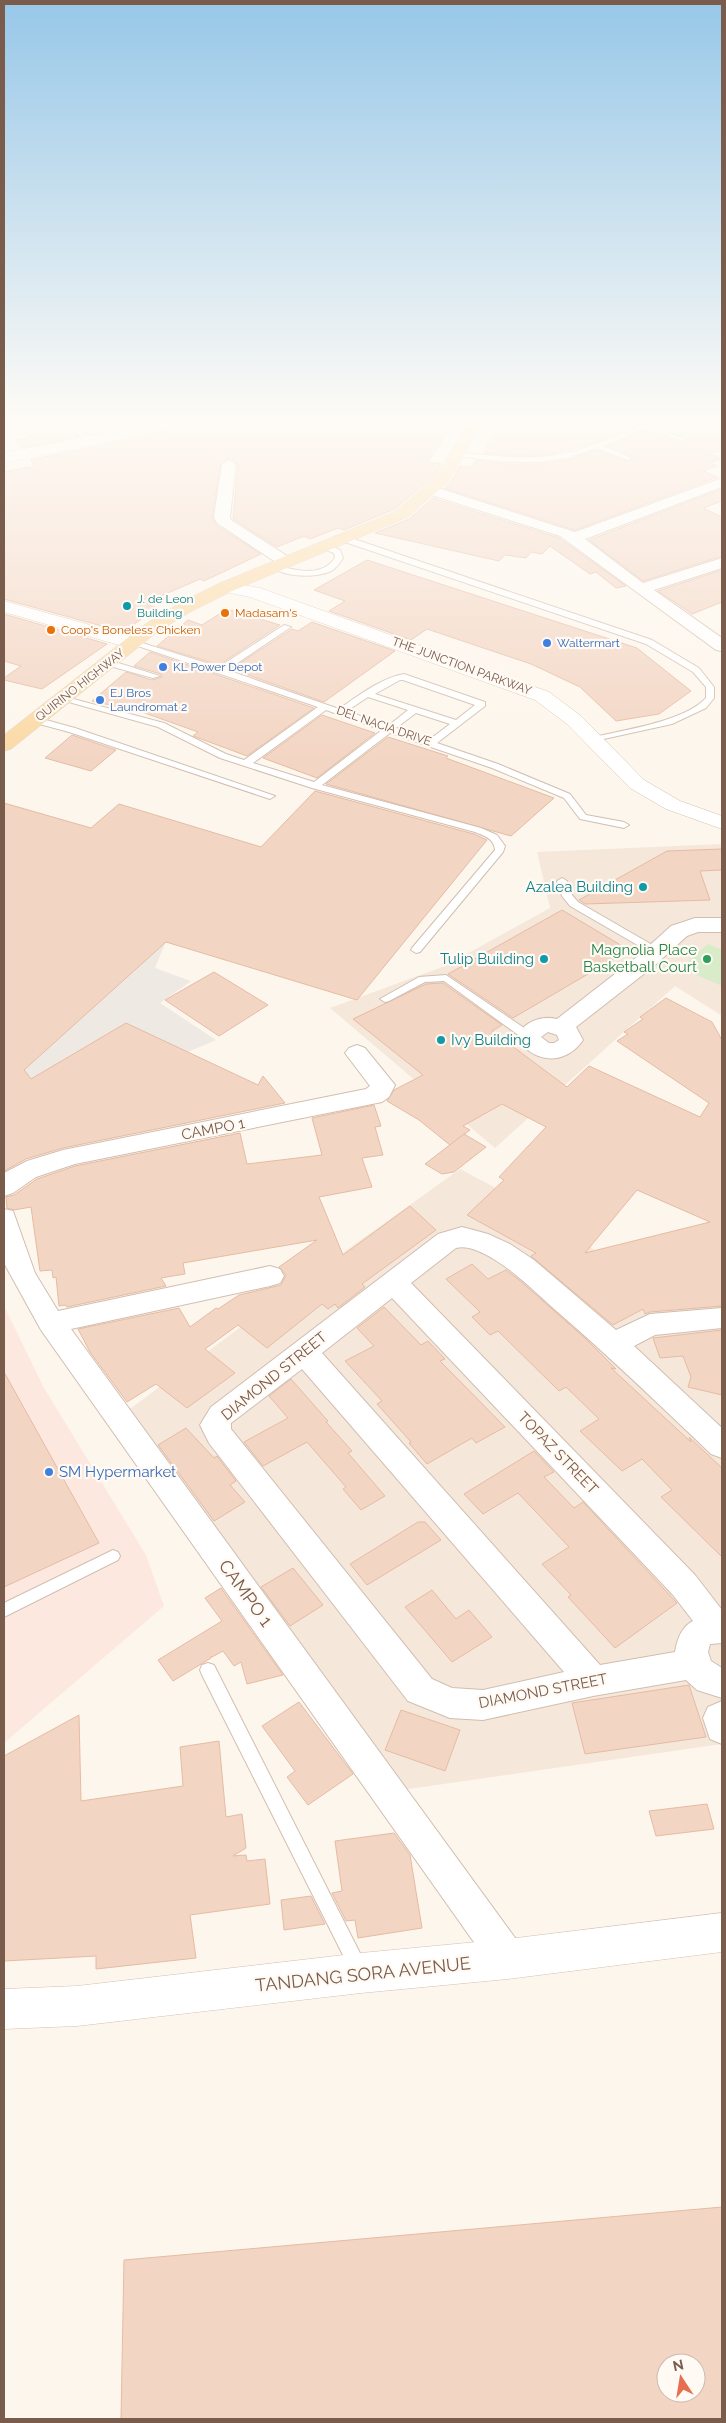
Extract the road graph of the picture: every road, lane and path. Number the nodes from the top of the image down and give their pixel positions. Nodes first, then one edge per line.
1 (241, 535) edge
2 (352, 535) edge
3 (568, 535) edge
4 (582, 535) edge
5 (345, 538) junction
6 (574, 538) junction
7 (722, 563) edge
8 (281, 564) junction
9 (255, 574) junction
10 (226, 586) junction
11 (640, 589) junction
12 (4, 606) edge
13 (287, 627) dead end
14 (620, 632) junction
15 (714, 632) edge
16 (611, 639) dead end
17 (133, 643) junction
18 (722, 646) edge
19 (109, 663) junction
20 (221, 670) junction
21 (156, 676) dead end
22 (368, 694) junction
23 (62, 699) junction
24 (326, 706) junction
25 (414, 710) junction
26 (341, 711) junction
27 (35, 720) junction
28 (457, 723) junction
29 (392, 729) junction
30 (602, 738) junction
31 (432, 742) junction
32 (4, 745) edge
33 (246, 763) junction
34 (646, 781) junction
35 (315, 786) junction
36 (270, 796) dead end
37 (722, 809) edge
38 (722, 823) edge
39 (624, 825) dead end
40 (562, 881) dead end
41 (722, 925) edge
42 (416, 950) dead end
43 (657, 952) junction
44 (385, 999) dead end
45 (529, 1037) joint
46 (357, 1053) dead end
47 (4, 1187) edge
48 (4, 1218) edge
49 (270, 1276) dead end
50 (394, 1283) junction
51 (722, 1318) edge
52 (51, 1323) junction
53 (614, 1344) junction
54 (303, 1351) junction
55 (722, 1446) edge
56 (113, 1556) dead end
57 (4, 1610) edge
58 (720, 1628) edge
59 (693, 1664) junction
60 (208, 1670) dead end
61 (593, 1681) junction
62 (722, 1683) edge
63 (722, 1717) edge
64 (722, 1728) edge
65 (722, 1932) edge
66 (508, 1959) junction
67 (361, 1973) junction
68 (4, 2010) edge

1 - 8 street
2 - 5 main road, QUIRINO HIGHWAY
3 - 6 street
4 - 6 street
5 - 8 main road, QUIRINO HIGHWAY
5 - 14 lane
6 - 11 street
7 - 11 street
8 - 9 main road, QUIRINO HIGHWAY
9 - 10 main road, QUIRINO HIGHWAY
9 - 30 street, THE JUNCTION PARKWAY
10 - 17 main road, QUIRINO HIGHWAY
10 - 30 street, THE JUNCTION PARKWAY
11 - 15 street
12 - 17 street
13 - 20 lane
14 - 16 lane
14 - 30 lane
15 - 18 street
17 - 19 main road, QUIRINO HIGHWAY
17 - 20 lane, DEL NACIA DRIVE
19 - 21 lane
19 - 23 main road, QUIRINO HIGHWAY
20 - 24 lane, DEL NACIA DRIVE
22 - 25 lane
22 - 26 lane
22 - 28 lane
23 - 27 main road, QUIRINO HIGHWAY
23 - 33 lane
24 - 26 lane, DEL NACIA DRIVE
24 - 33 lane
25 - 28 lane
25 - 29 lane
26 - 29 lane, DEL NACIA DRIVE
27 - 32 main road, QUIRINO HIGHWAY
27 - 36 lane
28 - 31 lane
29 - 31 lane, DEL NACIA DRIVE
29 - 35 lane
30 - 34 street, THE JUNCTION PARKWAY
31 - 39 lane, DEL NACIA DRIVE
33 - 35 lane
34 - 37 street, THE JUNCTION PARKWAY
34 - 38 street, THE JUNCTION PARKWAY
35 - 42 lane
40 - 43 lane
41 - 43 street
43 - 45 street
44 - 45 lane
46 - 47 street, CAMPO 1
48 - 52 street, CAMPO 1
49 - 52 street
50 - 53 street, DIAMOND STREET
50 - 54 street, DIAMOND STREET
50 - 58 street, TOPAZ STREET
51 - 53 street
52 - 66 street, CAMPO 1
53 - 55 street, DIAMOND STREET
54 - 61 street
54 - 61 street, DIAMOND STREET
56 - 57 lane
58 - 59 street
59 - 61 street, DIAMOND STREET
59 - 62 street
60 - 67 lane
63 - 64 street
65 - 66 street, TANDANG SORA AVENUE
66 - 67 street, TANDANG SORA AVENUE
67 - 68 street, TANDANG SORA AVENUE

